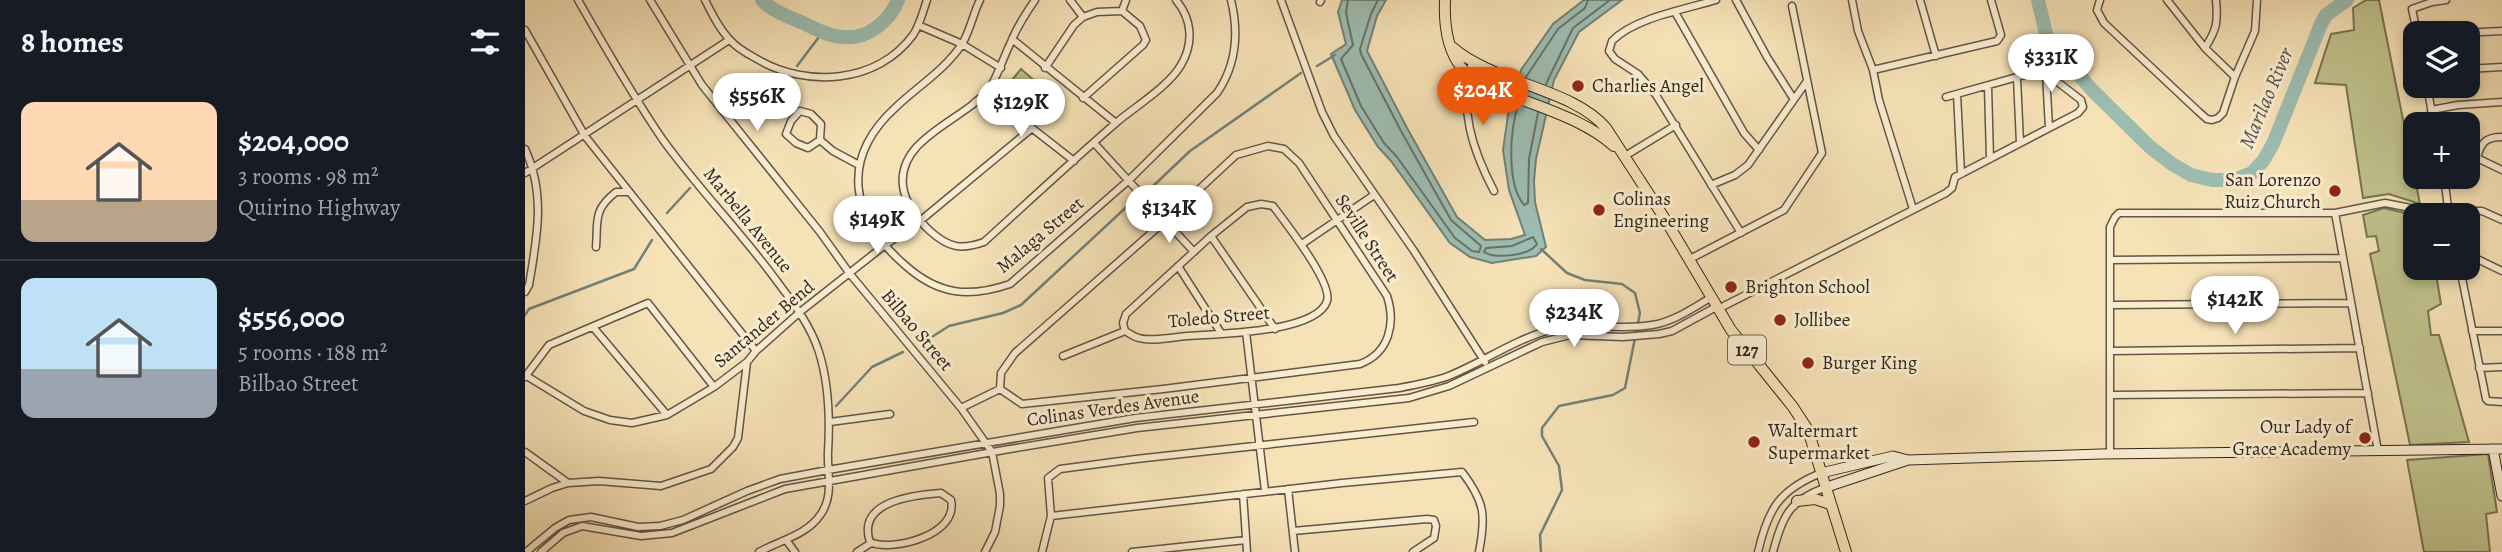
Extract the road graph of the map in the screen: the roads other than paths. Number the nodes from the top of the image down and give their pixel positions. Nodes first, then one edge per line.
1 (577, 0) edge
2 (650, 0) edge
3 (705, 0) edge
4 (927, 0) edge
5 (980, 0) edge
6 (1035, 0) edge
7 (1070, 0) edge
8 (1126, 0) edge
9 (1176, 0) edge
10 (1230, 0) edge
11 (1281, 0) edge
12 (1445, 0) edge
13 (1716, 0) edge
14 (1736, 0) edge
15 (1852, 0) edge
16 (1920, 0) edge
17 (1991, 0) edge
18 (2100, 0) edge
19 (2167, 0) edge
20 (2216, 0) edge
21 (2257, 0) edge
22 (2446, 0) edge
23 (1792, 6) dead end
24 (1122, 11) junction
25 (1675, 12) junction
26 (1083, 17) junction
27 (2414, 21) edge
28 (918, 25) junction
29 (525, 30) edge
30 (2502, 31) edge
31 (2480, 32) edge
32 (1012, 39) junction
33 (729, 40) junction
34 (962, 44) junction
35 (1452, 47) junction
36 (2205, 48) junction
37 (1936, 56) junction
38 (1472, 62) junction
39 (2502, 66) edge
40 (690, 67) junction
41 (1001, 68) junction
42 (1045, 68) junction
43 (2480, 68) edge
44 (1873, 70) junction
45 (2046, 74) junction
46 (1468, 75) junction
47 (2235, 77) junction
48 (2017, 78) junction
49 (1807, 80) junction
50 (1988, 86) junction
51 (987, 93) junction
52 (1957, 94) junction
53 (1946, 97) dead end
54 (1083, 98) junction
55 (2429, 98) edge
56 (1793, 99) junction
57 (638, 101) junction
58 (2502, 102) edge
59 (2431, 110) joint
60 (1116, 123) junction
61 (1676, 125) junction
62 (2049, 128) junction
63 (1031, 129) junction
64 (585, 136) junction
65 (2502, 137) edge
66 (820, 140) junction
67 (1094, 143) junction
68 (2020, 143) junction
69 (2480, 145) edge
70 (525, 149) edge
71 (1759, 150) junction
72 (1625, 156) junction
73 (1990, 159) junction
74 (2480, 159) edge
75 (1074, 161) junction
76 (859, 165) junction
77 (534, 168) junction
78 (2502, 170) edge
79 (525, 173) edge
80 (1961, 174) junction
81 (1129, 180) junction
82 (1711, 186) junction
83 (1495, 191) dead end
84 (628, 192) junction
85 (1374, 195) junction
86 (2403, 207) edge
87 (1913, 209) junction
88 (2480, 211) edge
89 (2335, 213) junction
90 (1337, 220) junction
91 (2502, 220) edge
92 (920, 221) junction
93 (1165, 221) junction
94 (1741, 233) junction
95 (1211, 236) junction
96 (1302, 244) junction
97 (885, 245) junction
98 (596, 247) dead end
99 (1194, 252) junction
100 (2342, 258) junction
101 (1688, 260) junction
102 (2111, 260) junction
103 (2480, 260) edge
104 (1178, 267) junction
105 (2502, 271) edge
106 (850, 274) junction
107 (2462, 280) edge
108 (525, 292) edge
109 (2351, 303) junction
110 (1715, 304) junction
111 (2111, 305) junction
112 (800, 313) junction
113 (1648, 326) junction
114 (593, 327) junction
115 (1618, 328) junction
116 (1275, 329) junction
117 (1125, 331) junction
118 (2472, 331) junction
119 (2502, 331) edge
120 (1245, 332) junction
121 (1221, 333) junction
122 (1649, 335) junction
123 (1619, 337) junction
124 (1527, 338) junction
125 (1531, 347) junction
126 (2360, 348) junction
127 (756, 351) junction
128 (2111, 351) junction
129 (1063, 356) dead end
130 (1483, 359) junction
131 (747, 362) junction
132 (1489, 367) junction
133 (2502, 367) edge
134 (2479, 368) junction
135 (525, 376) edge
136 (1251, 378) junction
137 (714, 387) junction
138 (1000, 389) junction
139 (2368, 393) junction
140 (2111, 395) junction
141 (2502, 402) edge
142 (1256, 404) junction
143 (961, 408) junction
144 (890, 414) dead end
145 (667, 415) junction
146 (1257, 415) junction
147 (830, 422) junction
148 (1474, 422) dead end
149 (986, 443) junction
150 (1260, 445) junction
151 (2497, 449) edge
152 (2378, 451) junction
153 (525, 452) edge
154 (992, 452) junction
155 (2110, 454) junction
156 (1908, 460) junction
157 (828, 470) junction
158 (1821, 473) junction
159 (830, 481) junction
160 (568, 483) junction
161 (2501, 485) edge
162 (1824, 488) junction
163 (1288, 489) junction
164 (1265, 491) junction
165 (1243, 494) junction
166 (2502, 496) edge
167 (525, 501) edge
168 (1797, 501) junction
169 (1829, 504) junction
170 (1051, 516) junction
171 (1293, 531) junction
172 (786, 540) junction
173 (1246, 540) junction
174 (871, 543) junction
175 (526, 552) edge
176 (541, 552) edge
177 (759, 552) edge
178 (795, 552) edge
179 (857, 552) edge
180 (985, 552) edge
181 (1042, 552) edge
182 (1132, 552) edge
183 (1247, 552) edge
184 (1295, 552) edge
185 (1413, 552) edge
186 (1479, 552) edge
187 (1758, 552) edge
188 (1773, 552) edge
189 (1846, 552) edge

1 - 57 street, Marbella Avenue
2 - 40 street, Bilbao Street
3 - 33 street
4 - 28 street
5 - 34 street, Malaga Street
6 - 32 street
7 - 26 street
8 - 24 street
9 - 60 street
10 - 81 street, Malaga Street
11 - 85 street
12 - 35 main road
13 - 25 street
14 - 56 street
15 - 44 street
16 - 37 street
17 - 37 street
18 - 47 street
19 - 36 street
20 - 36 street
21 - 47 street
22 - 27 street
23 - 49 street
24 - 26 street
24 - 54 street
25 - 61 street
25 - 71 street
26 - 42 street
28 - 33 street
28 - 34 street
29 - 64 street
30 - 31 street
32 - 41 street
32 - 42 street
33 - 40 street
34 - 41 street
34 - 76 street, Malaga Street
35 - 38 main road, 127
35 - 46 main road
36 - 47 street
37 - 44 street
38 - 46 street
38 - 72 main road, 127
39 - 43 street
40 - 57 street
40 - 106 street, Bilbao Street
41 - 51 street
42 - 54 street
44 - 87 street
45 - 48 street
45 - 62 street
45 - 62 street
46 - 72 main road, 127
46 - 83 street
48 - 50 street
48 - 68 street
49 - 56 street
49 - 94 street
50 - 52 street
50 - 73 street
51 - 63 street
51 - 92 street
52 - 53 street
52 - 80 street
54 - 60 street
55 - 59 street
56 - 71 street
57 - 64 street
57 - 112 street, Marbella Avenue
58 - 59 street
60 - 67 street
61 - 72 street
61 - 82 street
62 - 68 street
63 - 75 street
63 - 92 street, Santander Bend
64 - 77 street
64 - 84 street
65 - 69 street
66 - 66 street
66 - 76 street
67 - 75 street
67 - 81 street
68 - 73 street
70 - 77 street
71 - 82 street
72 - 101 main road, 127
73 - 80 street
74 - 78 street
75 - 92 street
76 - 97 street, Malaga Street
77 - 79 street
77 - 108 street
80 - 87 street
81 - 93 street
81 - 97 street, Malaga Street
82 - 94 street
84 - 98 street
84 - 127 street
85 - 90 street
85 - 130 street
86 - 89 street
87 - 110 street
88 - 91 street
89 - 100 street
89 - 102 street
90 - 93 street, Seville Street
90 - 96 street
90 - 136 street, Seville Street
92 - 97 street, Santander Bend
93 - 99 street
93 - 138 street, Seville Street
94 - 101 street
95 - 96 street, Toledo Street
95 - 99 street, Toledo Street
95 - 116 street
96 - 116 street, Toledo Street
97 - 106 street, Santander Bend
99 - 104 street, Toledo Street
100 - 102 street
100 - 109 street
101 - 110 main road, 127
102 - 111 street
103 - 105 street
104 - 117 street, Toledo Street
104 - 121 street
106 - 112 street, Santander Bend
106 - 143 street, Bilbao Street
107 - 118 street
109 - 111 street
109 - 126 street
110 - 113 street, Colinas Verdes Avenue
110 - 122 street, Colinas Verdes Avenue
110 - 158 main road, 127
111 - 128 street
112 - 127 street, Santander Bend
112 - 147 street, Marbella Avenue
113 - 115 street, Colinas Verdes Avenue
113 - 122 street
114 - 135 street
114 - 137 street
114 - 145 street
115 - 123 street
115 - 124 street, Colinas Verdes Avenue
116 - 120 street, Toledo Street
117 - 121 street, Toledo Street
117 - 129 street
118 - 119 street
118 - 134 street
120 - 121 street, Toledo Street
120 - 136 street
122 - 123 street, Colinas Verdes Avenue
123 - 125 street, Colinas Verdes Avenue
124 - 125 street
124 - 130 street, Colinas Verdes Avenue
125 - 132 street, Colinas Verdes Avenue
126 - 128 street
126 - 139 street
127 - 131 street, Santander Bend
128 - 140 street
130 - 132 street
130 - 142 street, Colinas Verdes Avenue
131 - 137 street, Santander Bend
131 - 160 street
132 - 146 street, Colinas Verdes Avenue
133 - 134 street
134 - 141 street
135 - 145 street, Santander Bend
136 - 138 street, Seville Street
136 - 142 street
137 - 145 street, Santander Bend
138 - 143 street
139 - 140 street
139 - 152 street
140 - 155 street
142 - 146 street
142 - 149 street, Colinas Verdes Avenue
143 - 149 street, Bilbao Street
144 - 147 street
146 - 150 street
146 - 154 street, Colinas Verdes Avenue
147 - 157 street, Marbella Avenue
148 - 150 street
149 - 154 street, Bilbao Street
149 - 157 street, Colinas Verdes Avenue
150 - 164 street
150 - 170 street
151 - 152 street
151 - 161 street
152 - 155 street
153 - 160 street
154 - 159 street, Colinas Verdes Avenue
154 - 180 street
155 - 156 street
156 - 158 street
156 - 162 street
157 - 159 street, Marbella Avenue
157 - 175 street, Colinas Verdes Avenue
158 - 162 main road, 127
158 - 187 street
159 - 172 street
159 - 176 street, Colinas Verdes Avenue
160 - 167 street
161 - 166 street
162 - 168 street
162 - 169 main road, 127
163 - 164 street
163 - 171 street
163 - 186 street
164 - 165 street
165 - 170 street
165 - 173 street
168 - 169 main road
168 - 188 street
169 - 189 main road, 127
170 - 181 street
171 - 184 street
171 - 185 street
172 - 177 street
172 - 178 street
173 - 182 street
173 - 183 street
174 - 174 street
174 - 179 street

